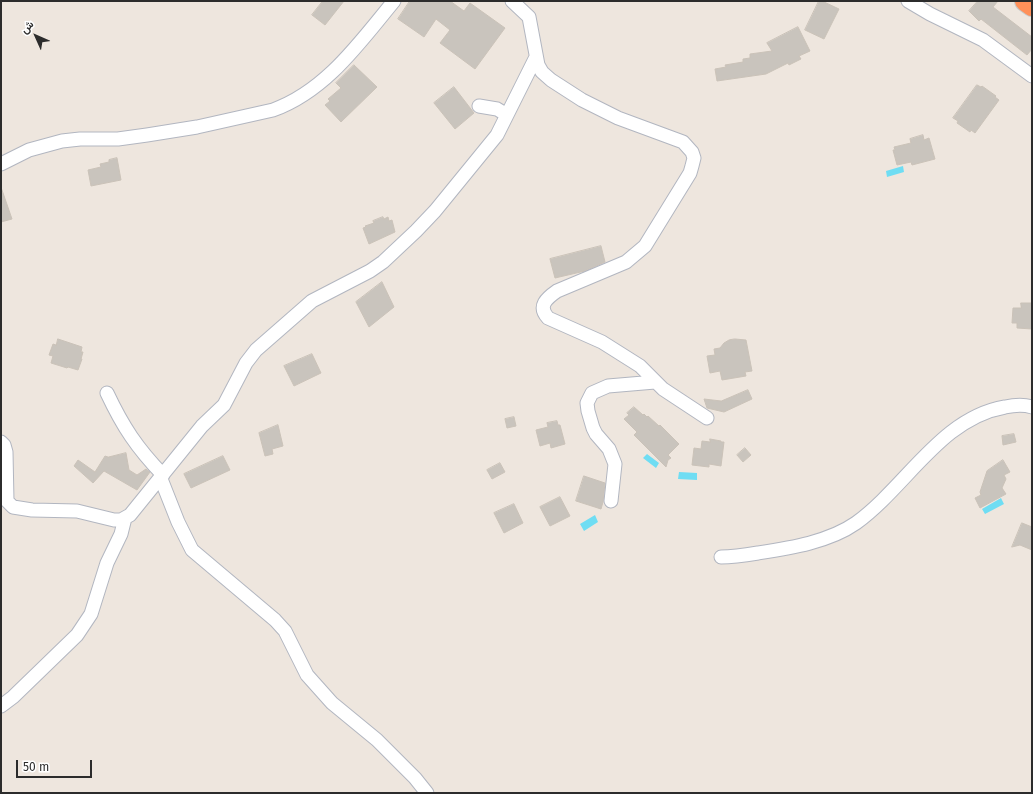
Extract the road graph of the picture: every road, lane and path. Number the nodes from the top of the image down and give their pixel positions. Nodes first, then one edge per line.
1 (394, 1) edge
2 (512, 1) edge
3 (908, 1) edge
4 (1025, 1) edge
5 (1032, 6) edge
6 (536, 57) junction
7 (1032, 76) edge
8 (479, 106) dead end
9 (507, 115) junction
10 (1, 164) edge
11 (655, 382) junction
12 (107, 393) dead end
13 (1032, 407) edge
14 (707, 418) dead end
15 (1, 442) edge
16 (162, 477) junction
17 (611, 501) dead end
18 (125, 518) junction
19 (721, 557) dead end
20 (1, 706) edge
21 (427, 793) edge

1 - 10 street
2 - 6 street
3 - 7 street
4 - 5 highway
6 - 9 street
6 - 11 street
8 - 9 street
9 - 16 street
11 - 14 street
11 - 17 street
12 - 16 street
13 - 19 street
15 - 18 street
16 - 18 street
16 - 21 street
18 - 20 street

